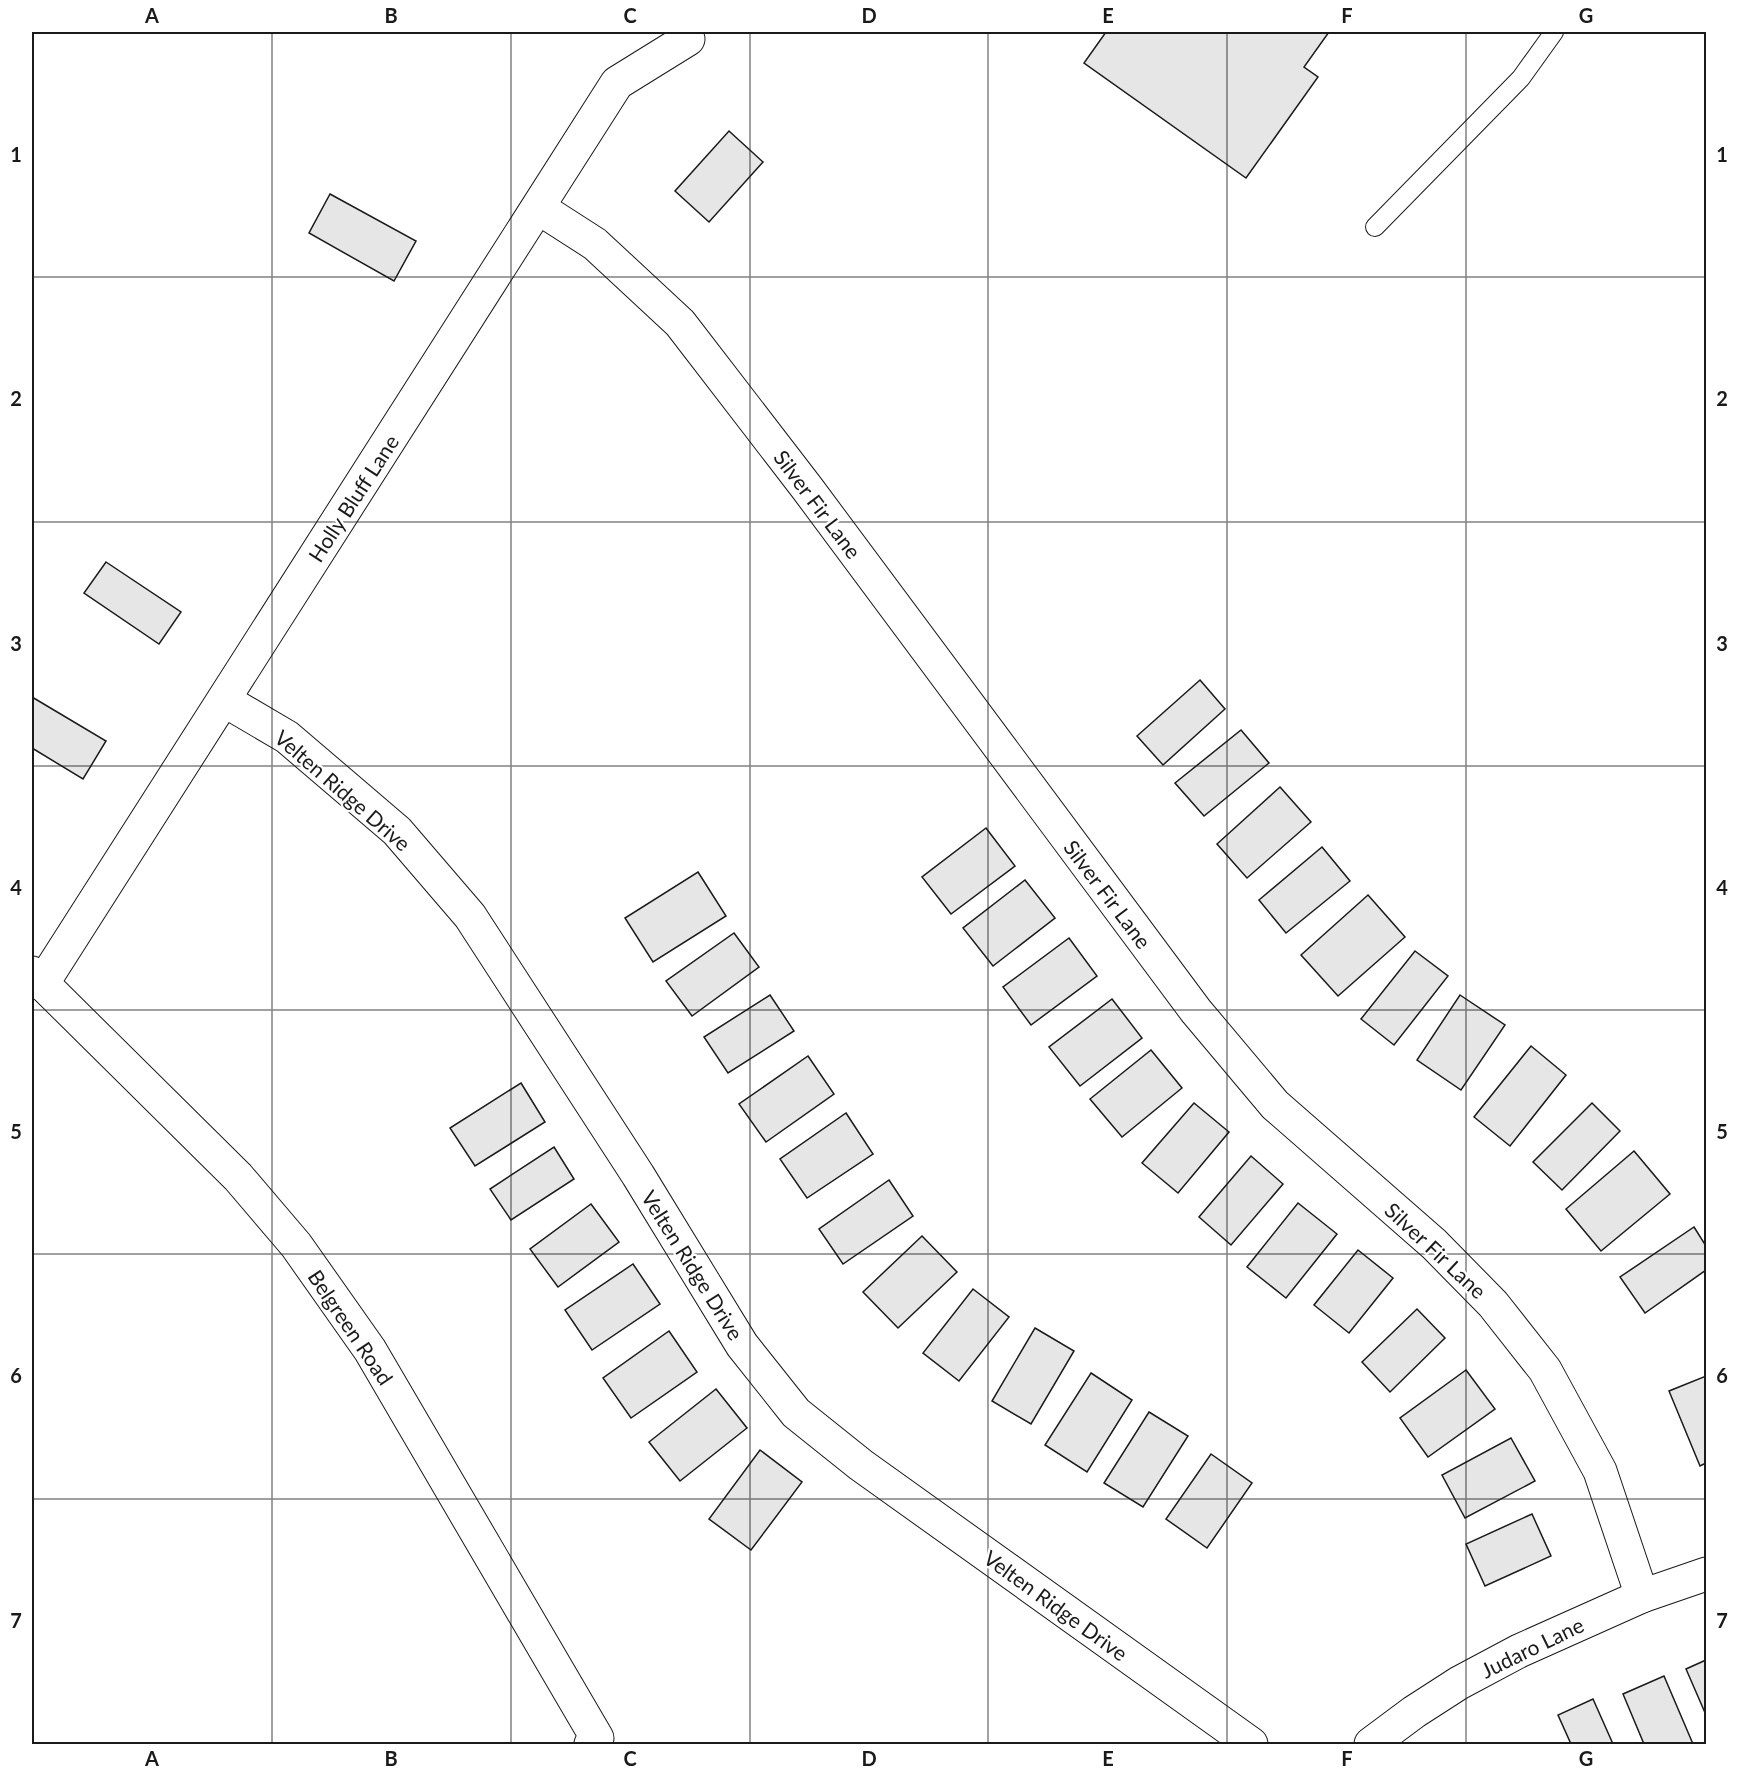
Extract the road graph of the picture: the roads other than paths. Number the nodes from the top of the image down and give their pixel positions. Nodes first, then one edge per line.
1 (1554, 32) edge
2 (688, 39) dead end
3 (539, 208) junction
4 (1375, 227) dead end
5 (224, 700) junction
6 (37, 978) edge
7 (1707, 1574) edge
8 (1642, 1596) junction
9 (594, 1741) edge
10 (1251, 1744) edge
11 (1371, 1744) edge

1 - 4 lane
2 - 3 street, Holly Bluff Lane
3 - 5 street, Holly Bluff Lane
3 - 8 street, Silver Fir Lane
5 - 6 street, Holly Bluff Lane
5 - 10 street, Velten Ridge Drive
6 - 9 street, Belgreen Road
7 - 8 street, Judaro Lane
8 - 11 street, Judaro Lane

